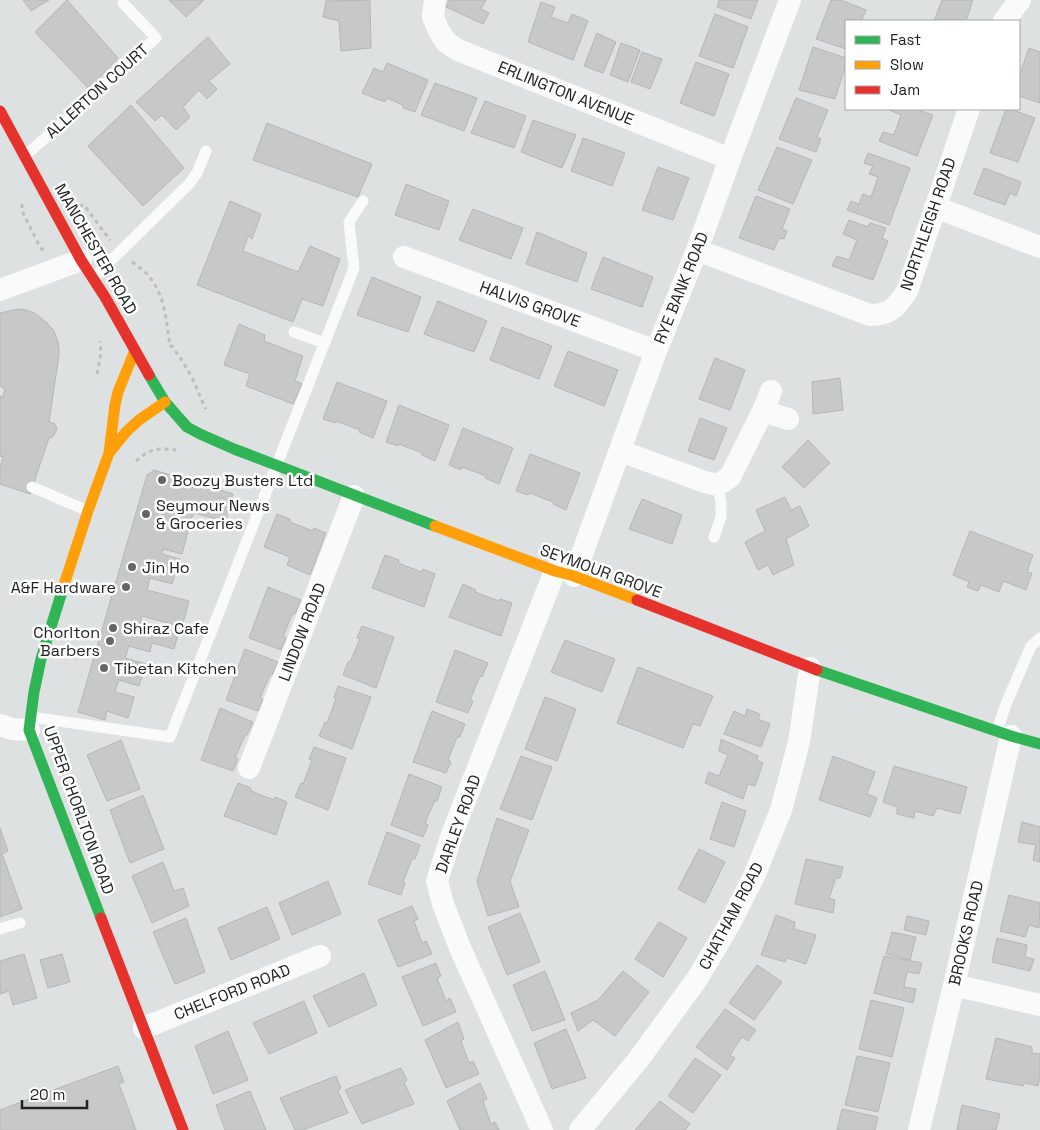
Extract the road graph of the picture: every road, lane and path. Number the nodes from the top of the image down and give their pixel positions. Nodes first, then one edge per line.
1 (435, 0) edge
2 (790, 0) edge
3 (1020, 0) edge
4 (123, 3) dead end
5 (1005, 20) edge
6 (969, 110) edge
7 (0, 111) edge
8 (206, 151) dead end
9 (25, 156) junction
10 (730, 160) junction
11 (22, 198) dead end
12 (363, 201) dead end
13 (935, 207) junction
14 (1040, 247) edge
15 (697, 250) junction
16 (125, 257) dead end
17 (404, 257) dead end
18 (81, 260) junction
19 (59, 269) junction
20 (93, 278) junction
21 (0, 290) edge
22 (294, 332) dead end
23 (99, 336) dead end
24 (325, 343) junction
25 (135, 350) junction
26 (656, 350) junction
27 (99, 381) dead end
28 (164, 402) junction
29 (207, 412) dead end
30 (788, 419) dead end
31 (180, 451) dead end
32 (620, 451) junction
33 (109, 453) junction
34 (135, 461) dead end
35 (276, 466) junction
36 (718, 485) junction
37 (32, 487) dead end
38 (354, 496) junction
39 (88, 511) junction
40 (714, 537) dead end
41 (565, 574) junction
42 (1040, 638) edge
43 (810, 668) junction
44 (30, 724) junction
45 (0, 725) edge
46 (1004, 734) junction
47 (1040, 744) edge
48 (250, 768) dead end
49 (20, 923) dead end
50 (0, 929) edge
51 (320, 956) dead end
52 (954, 985) junction
53 (1040, 1005) edge
54 (144, 1028) junction
55 (183, 1130) edge
56 (542, 1130) edge
57 (580, 1130) edge
58 (919, 1130) edge

1 - 10 street, ERLINGTON AVENUE
2 - 10 street, RYE BANK ROAD
3 - 5 street
4 - 9 lane, ALLERTON COURT
6 - 13 street, NORTHLEIGH ROAD
7 - 9 main road, MANCHESTER ROAD
8 - 20 lane
9 - 18 main road, MANCHESTER ROAD
10 - 15 street, RYE BANK ROAD
11 - 19 path
12 - 24 lane
13 - 14 street
13 - 15 street, NORTHLEIGH ROAD
15 - 26 street, RYE BANK ROAD
16 - 29 path
17 - 26 street, HALVIS GROVE
18 - 19 street
18 - 20 main road, MANCHESTER ROAD
19 - 21 street
20 - 25 main road, MANCHESTER ROAD
22 - 24 lane
23 - 27 path
24 - 35 lane
25 - 28 main road, MANCHESTER ROAD
25 - 33 main road
26 - 32 street, RYE BANK ROAD
28 - 33 main road, UPPER CHORLTON ROAD
28 - 35 main road, SEYMOUR GROVE
30 - 36 street
31 - 34 path
32 - 36 street
32 - 41 street, RYE BANK ROAD
33 - 39 main road, UPPER CHORLTON ROAD
35 - 38 main road, SEYMOUR GROVE
35 - 44 lane
36 - 40 lane
37 - 39 lane
38 - 41 main road, SEYMOUR GROVE
38 - 48 street, LINDOW ROAD
39 - 44 main road, UPPER CHORLTON ROAD
41 - 43 main road, SEYMOUR GROVE
41 - 56 street, DARLEY ROAD
42 - 46 lane
43 - 46 main road, SEYMOUR GROVE
43 - 57 street, CHATHAM ROAD
44 - 45 street
44 - 54 main road, UPPER CHORLTON ROAD
46 - 47 main road, SEYMOUR GROVE
46 - 52 street, BROOKS ROAD
49 - 50 lane
51 - 54 street, CHELFORD ROAD
52 - 53 street
52 - 58 street, BROOKS ROAD
54 - 55 main road, UPPER CHORLTON ROAD

